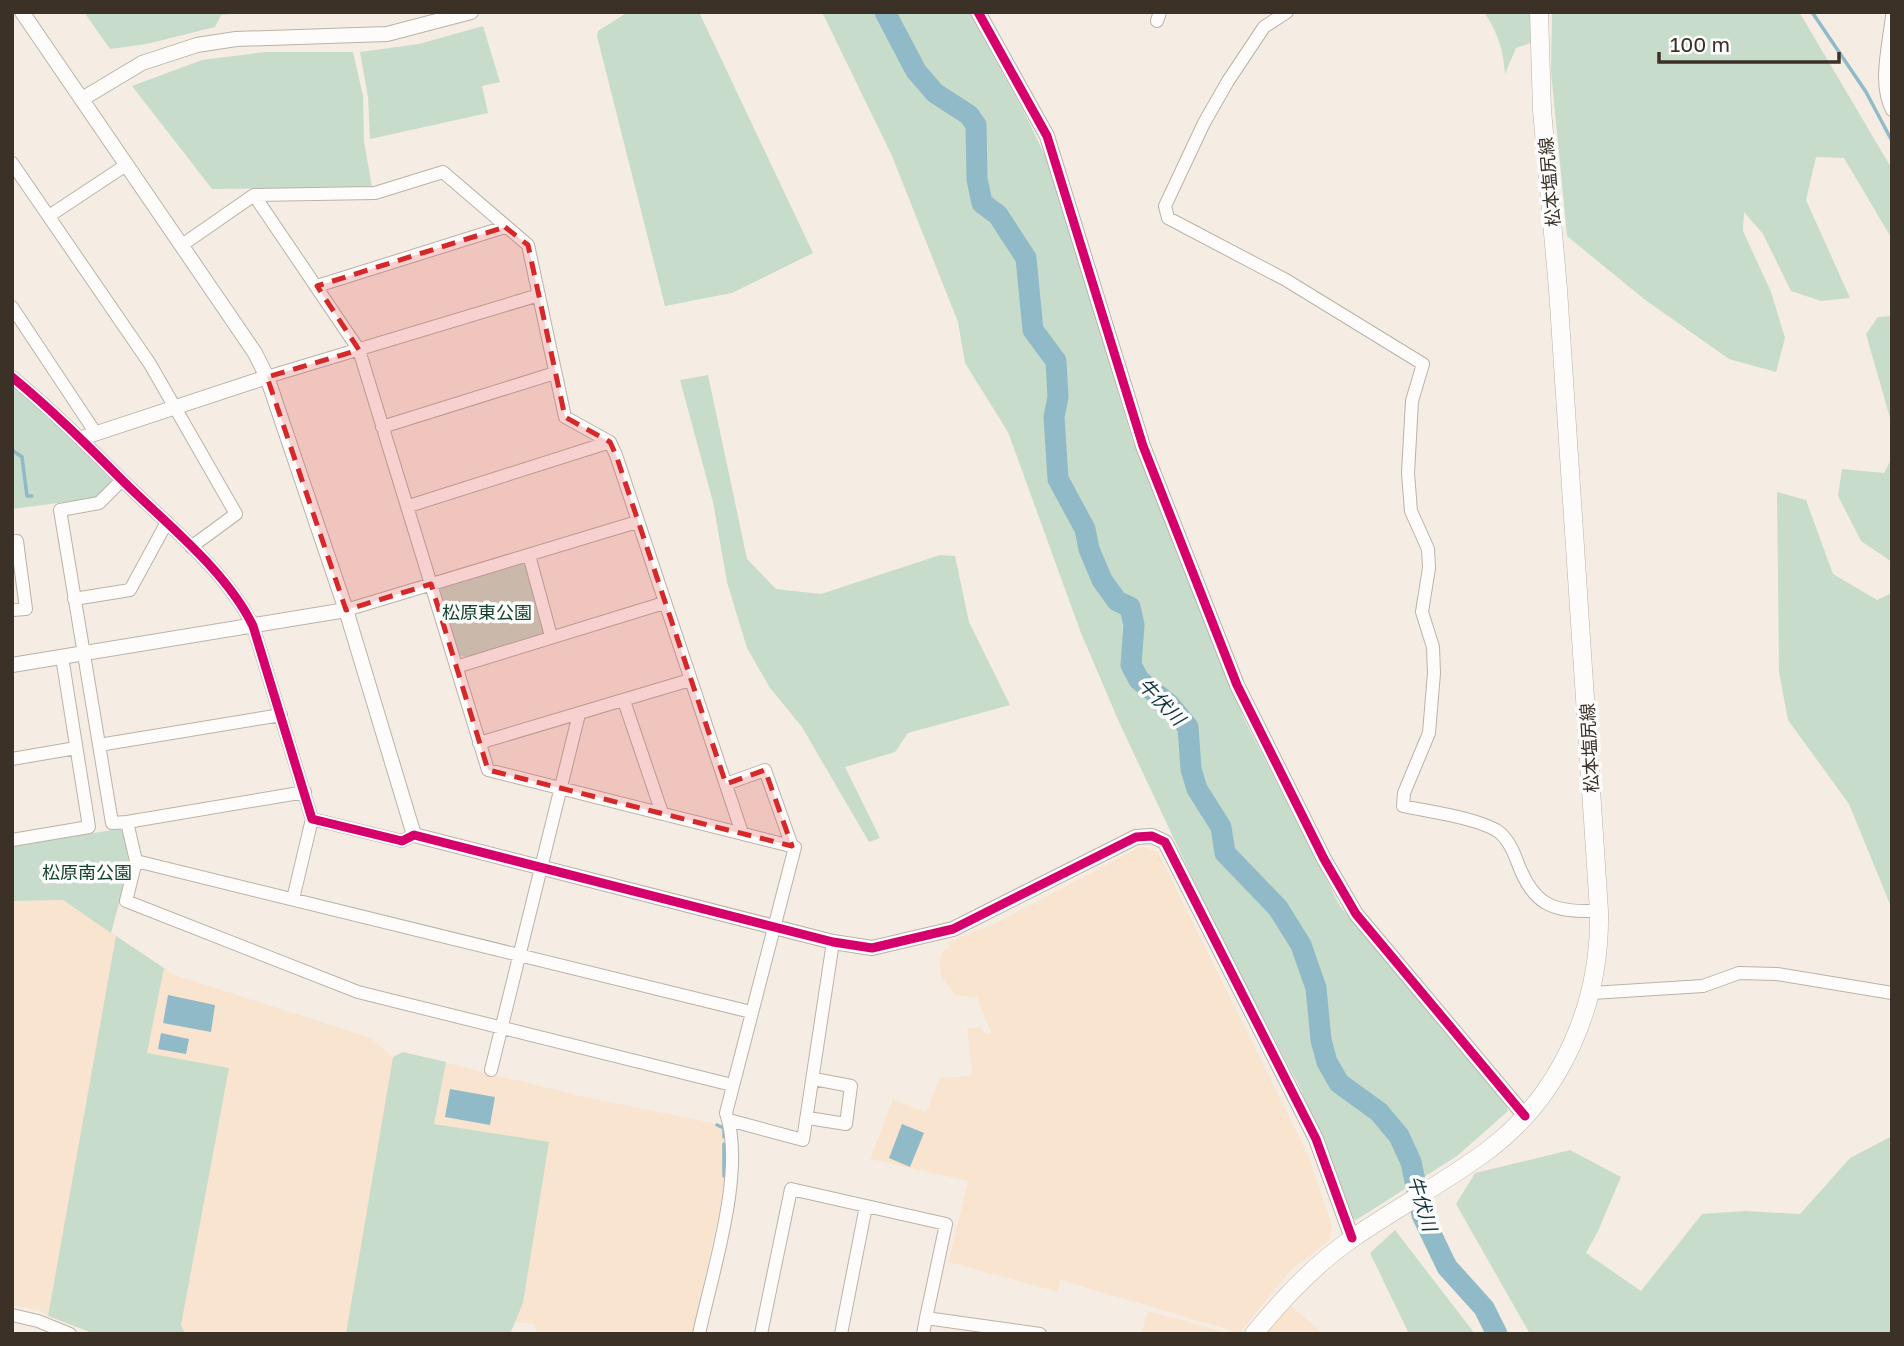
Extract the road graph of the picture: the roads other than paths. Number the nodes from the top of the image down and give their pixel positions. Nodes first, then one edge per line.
1 (22, 12) edge
2 (471, 12) edge
3 (978, 12) edge
4 (1287, 12) edge
5 (1539, 12) edge
6 (1892, 16) edge
7 (82, 99) junction
8 (1892, 110) edge
9 (13, 165) edge
10 (126, 165) junction
11 (254, 195) junction
12 (50, 216) junction
13 (505, 227) junction
14 (182, 245) junction
15 (317, 286) junction
16 (539, 295) junction
17 (12, 307) edge
18 (359, 351) junction
19 (555, 373) junction
20 (12, 377) edge
21 (267, 377) junction
22 (176, 407) junction
23 (382, 427) junction
24 (88, 435) junction
25 (610, 442) junction
26 (122, 480) junction
27 (409, 506) junction
28 (167, 522) junction
29 (637, 522) junction
30 (12, 542) edge
31 (191, 547) junction
32 (529, 555) junction
33 (431, 584) junction
34 (74, 600) junction
35 (664, 603) junction
36 (12, 610) edge
37 (346, 610) junction
38 (253, 626) junction
39 (551, 636) junction
40 (83, 653) junction
41 (62, 657) junction
42 (12, 665) edge
43 (456, 667) junction
44 (690, 680) junction
45 (624, 701) junction
46 (579, 714) junction
47 (281, 715) junction
48 (479, 743) junction
49 (99, 745) junction
50 (76, 748) junction
51 (12, 759) edge
52 (726, 784) junction
53 (559, 788) junction
54 (305, 792) junction
55 (662, 813) junction
56 (312, 819) junction
57 (127, 822) junction
58 (742, 833) junction
59 (414, 835) junction
60 (12, 840) edge
61 (792, 846) junction
62 (136, 861) junction
63 (539, 869) junction
64 (293, 899) junction
65 (1599, 911) junction
66 (774, 926) junction
67 (833, 942) junction
68 (520, 954) junction
69 (1592, 993) junction
70 (1892, 993) edge
71 (751, 1012) junction
72 (501, 1027) junction
73 (491, 1070) dead end
74 (814, 1079) junction
75 (732, 1085) junction
76 (808, 1118) junction
77 (729, 1120) junction
78 (1521, 1120) junction
79 (866, 1206) junction
80 (1359, 1234) junction
81 (12, 1315) edge
82 (926, 1318) junction
83 (70, 1334) edge
84 (699, 1334) edge
85 (761, 1334) edge
86 (841, 1334) edge
87 (923, 1334) edge
88 (1040, 1334) edge
89 (1254, 1334) edge

1 - 7 street
2 - 7 street
3 - 78 street
4 - 65 street
5 - 65 main road, 松本塩尻線
6 - 8 street
7 - 10 street
9 - 12 street
10 - 12 street
10 - 14 street
11 - 13 street
11 - 14 street
11 - 15 street
12 - 22 street
13 - 15 street
13 - 16 street
14 - 21 street
15 - 18 street
16 - 18 street
16 - 19 street
17 - 24 street
18 - 21 street
18 - 23 street
19 - 23 street
19 - 25 street
20 - 24 street
21 - 22 street
21 - 37 street
22 - 24 street
22 - 31 street
23 - 27 street
24 - 26 street
25 - 27 street
25 - 29 street
26 - 28 street
26 - 34 street
27 - 33 street
28 - 31 street
28 - 34 street
29 - 32 street
29 - 35 street
30 - 36 street
31 - 38 street
32 - 33 street
32 - 39 street
33 - 37 street
33 - 43 street
34 - 40 street
35 - 39 street
35 - 44 street
37 - 38 street
37 - 59 street
38 - 40 street
38 - 47 street
39 - 43 street
40 - 41 street
40 - 49 street
41 - 42 street
41 - 50 street
43 - 48 street
44 - 45 street
44 - 52 street
45 - 46 street
45 - 55 street
46 - 48 street
46 - 53 street
47 - 49 street
47 - 54 street
48 - 53 street
49 - 57 street
50 - 51 street
50 - 60 street
52 - 58 street
52 - 61 street
53 - 55 street
53 - 63 street
54 - 56 street
54 - 57 street
55 - 58 street
56 - 59 street
56 - 64 street
57 - 62 street
58 - 61 street
59 - 63 street
61 - 66 street
62 - 64 street
62 - 72 street
63 - 66 street
63 - 68 street
64 - 68 street
65 - 69 main road, 松本塩尻線
66 - 67 street
66 - 71 street
67 - 74 street
67 - 80 street
68 - 71 street
68 - 72 street
69 - 70 street
69 - 78 main road, 松本塩尻線
71 - 75 street
72 - 73 street
72 - 75 street
74 - 76 street
74 - 76 street
75 - 77 street
76 - 77 street
77 - 84 street
78 - 80 main road, 松本塩尻線
79 - 82 street
79 - 85 street
79 - 86 street
80 - 89 main road, 松本塩尻線
81 - 83 street
82 - 87 street
82 - 88 street

